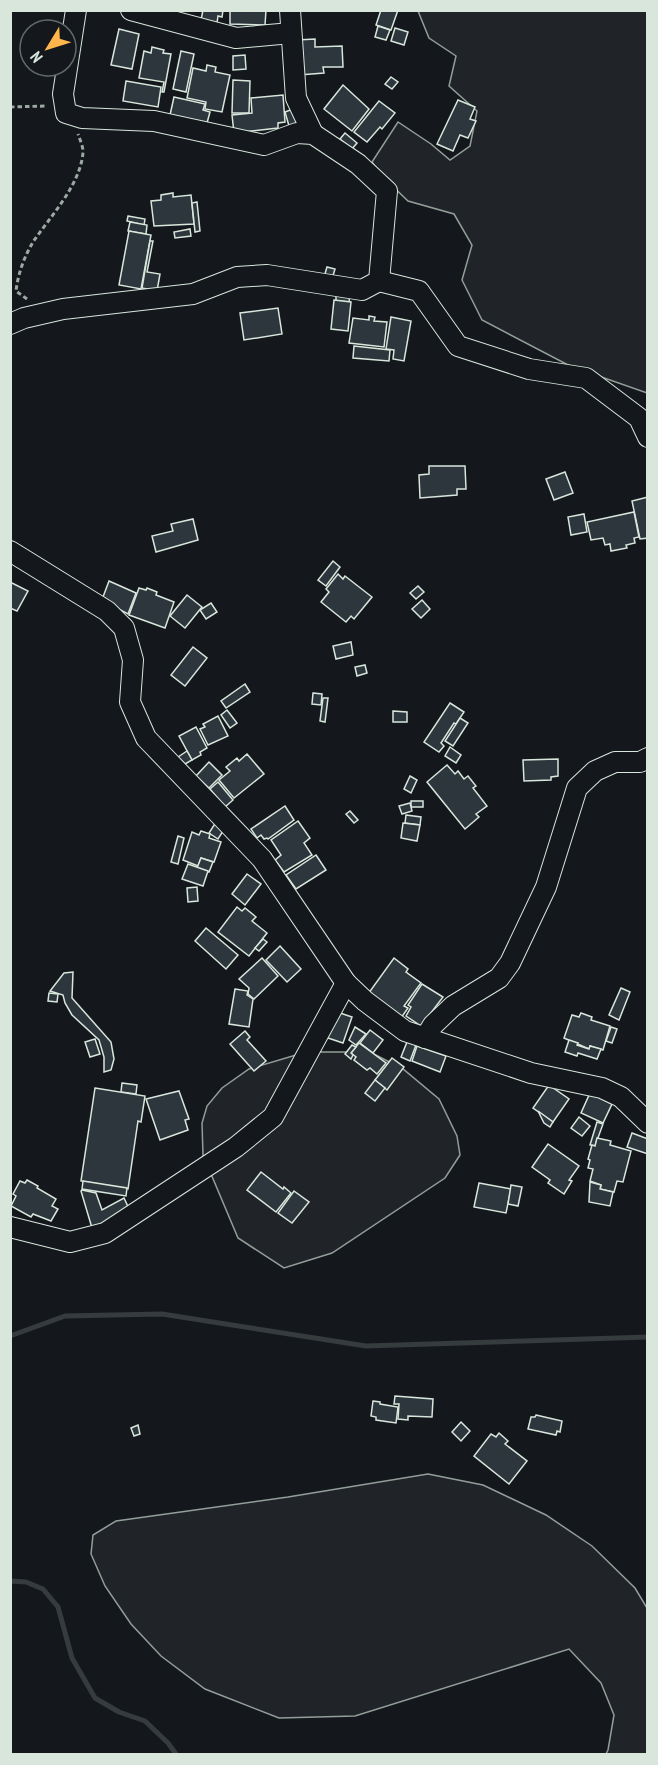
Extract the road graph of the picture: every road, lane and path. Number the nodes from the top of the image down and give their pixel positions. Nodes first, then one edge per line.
1 (76, 10) edge
2 (130, 10) edge
3 (290, 10) edge
4 (291, 33) junction
5 (10, 107) edge
6 (66, 113) junction
7 (313, 134) junction
8 (379, 281) junction
9 (29, 300) dead end
10 (10, 324) edge
11 (648, 436) edge
12 (10, 551) edge
13 (648, 758) edge
14 (346, 983) junction
15 (424, 1038) junction
16 (648, 1123) edge
17 (10, 1227) edge

1 - 6 street
2 - 4 street
3 - 4 street
4 - 7 street
5 - 6 path
6 - 7 street
6 - 9 path
7 - 8 street
8 - 10 street
8 - 11 street
12 - 14 street
13 - 15 street
14 - 15 street
14 - 17 street
15 - 16 street

